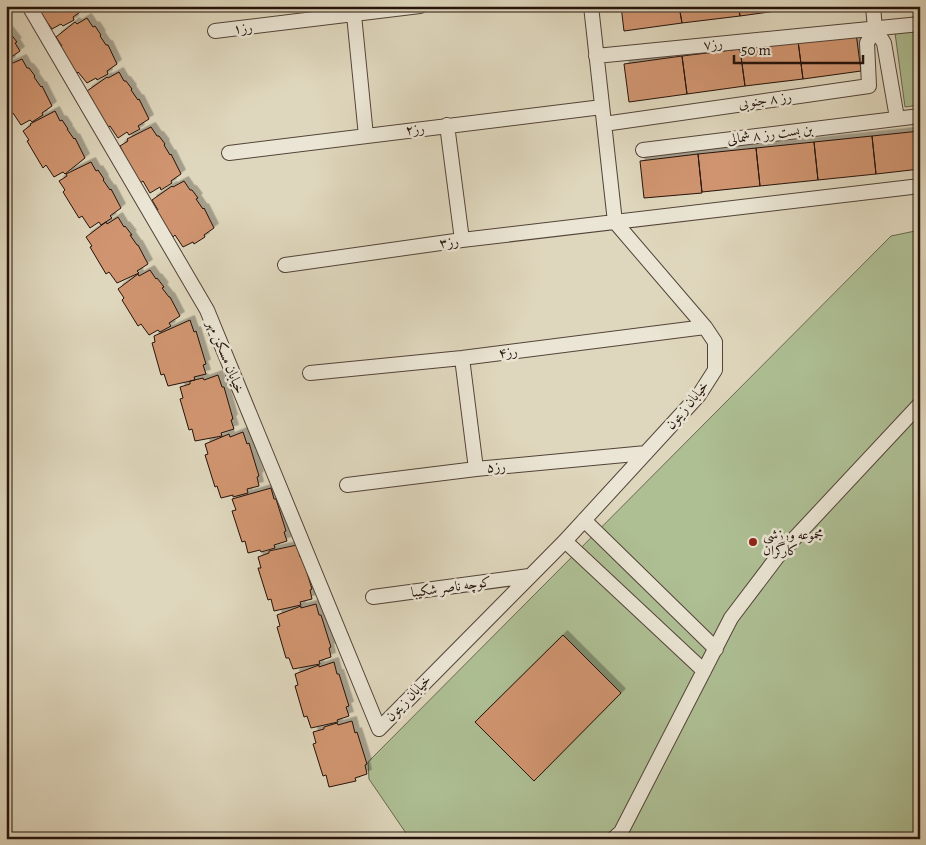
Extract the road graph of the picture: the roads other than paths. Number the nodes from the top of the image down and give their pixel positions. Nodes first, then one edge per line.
1 (29, 6) edge
2 (420, 6) edge
3 (591, 6) edge
4 (873, 6) edge
5 (354, 15) junction
6 (920, 24) edge
7 (875, 29) junction
8 (215, 31) dead end
9 (596, 56) junction
10 (602, 107) junction
11 (920, 116) edge
12 (897, 118) junction
13 (604, 124) junction
14 (447, 125) junction
15 (366, 136) junction
16 (643, 150) dead end
17 (229, 153) dead end
18 (920, 186) edge
19 (615, 222) junction
20 (462, 240) junction
21 (285, 265) dead end
22 (705, 327) junction
23 (462, 358) junction
24 (310, 374) dead end
25 (920, 404) edge
26 (646, 453) junction
27 (476, 469) junction
28 (347, 485) dead end
29 (584, 520) junction
30 (565, 541) junction
31 (529, 576) junction
32 (373, 597) dead end
33 (716, 649) junction
34 (704, 671) junction
35 (379, 728) joint
36 (613, 839) edge

1 - 35 street, خیابان مسکن مهر
2 - 5 street, رز۱
3 - 9 street
4 - 7 street
5 - 8 street, رز۱
5 - 15 street
6 - 7 street, رز۷
7 - 9 street, رز۷
7 - 12 street
7 - 13 street, رز ۸ جنوبی
9 - 10 street
10 - 13 street
10 - 14 street, رز۲
11 - 12 street, بن بست رز ۸ شمالی
12 - 16 street, بن بست رز ۸ شمالی
13 - 19 street
14 - 15 street, رز۲
14 - 20 street
15 - 17 street, رز۲
18 - 19 street, رز۳
19 - 20 street, رز۳
19 - 22 street, خیابان زیتون
20 - 21 street, رز۳
22 - 23 street, رز۴
22 - 26 street, خیابان زیتون
23 - 24 street, رز۴
23 - 27 street
25 - 33 street
26 - 27 street, رز۵
26 - 29 street, خیابان زیتون
27 - 28 street, رز۵
29 - 30 street, خیابان زیتون
29 - 33 street
30 - 31 street, خیابان زیتون
30 - 34 street
31 - 32 street, کوچه ناصر شکیبا
31 - 35 street, خیابان زیتون
33 - 34 street
34 - 36 street

